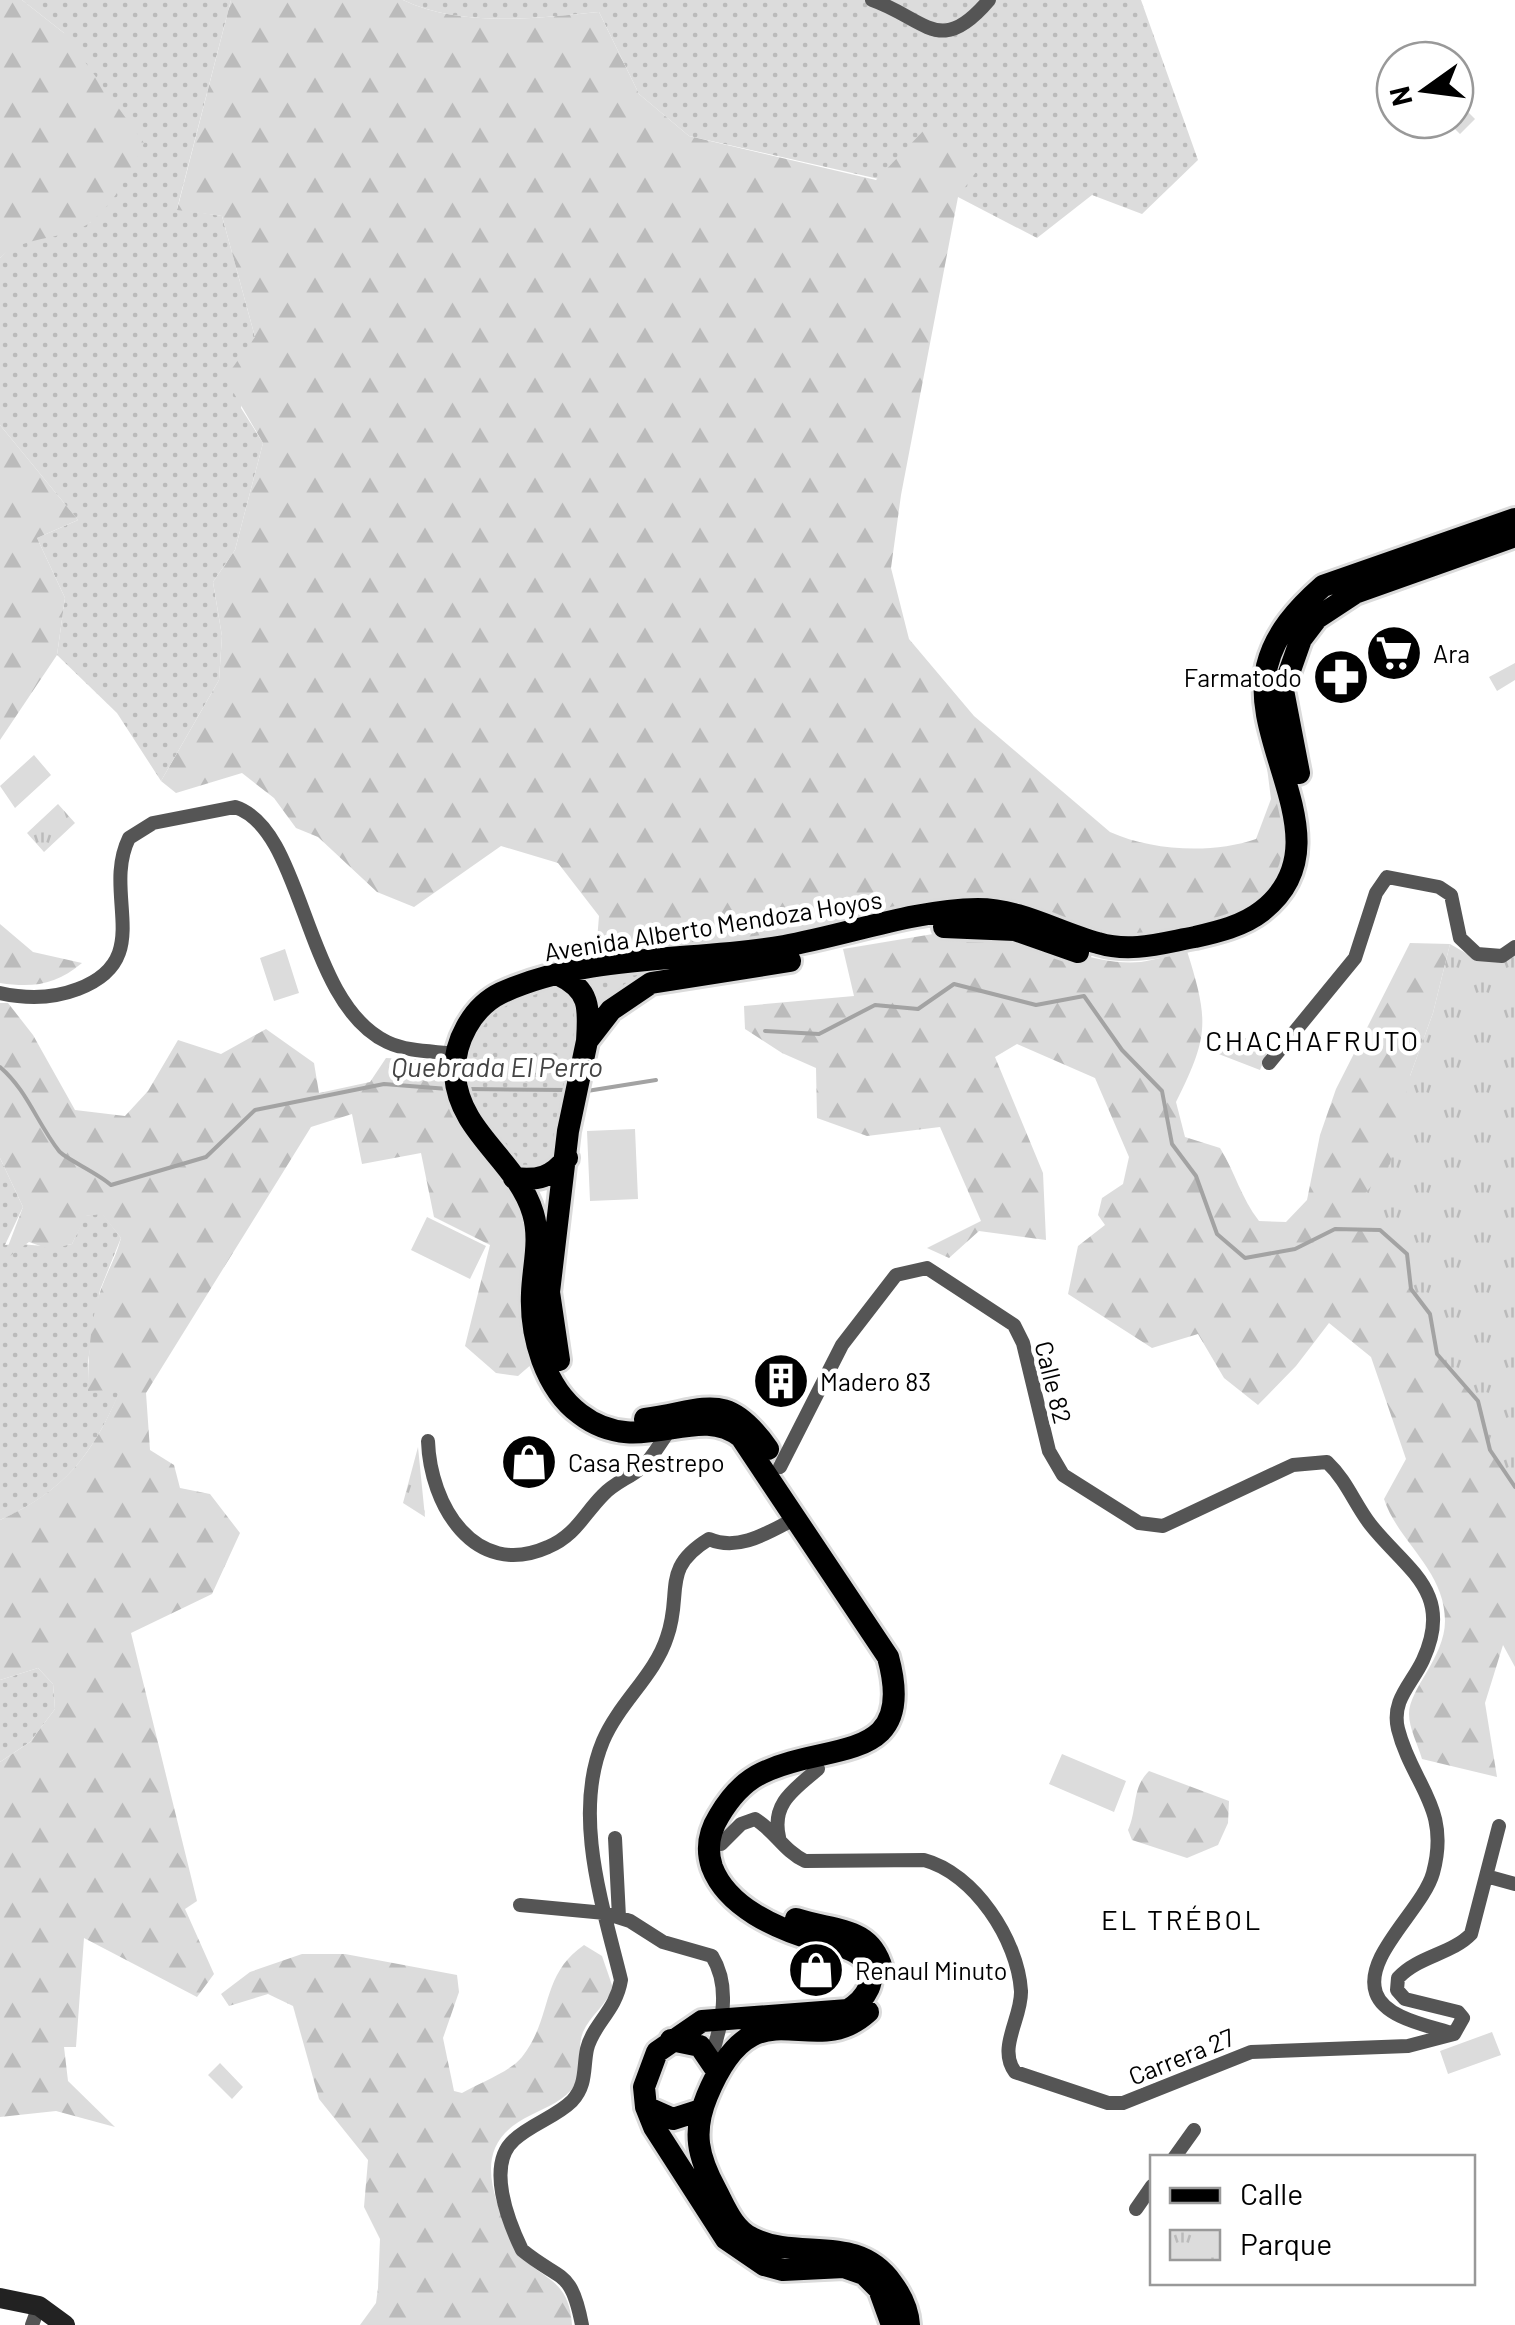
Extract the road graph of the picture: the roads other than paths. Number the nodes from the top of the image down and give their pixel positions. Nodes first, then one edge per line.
1 (872, 0) edge
2 (989, 0) edge
3 (1515, 519) edge
4 (1515, 536) edge
5 (1515, 947) edge
6 (560, 975) junction
7 (0, 993) edge
8 (587, 1041) junction
9 (1269, 1063) dead end
10 (456, 1064) junction
11 (567, 1158) junction
12 (514, 1178) junction
13 (669, 1431) junction
14 (428, 1441) dead end
15 (780, 1467) junction
16 (796, 1518) junction
17 (818, 1769) junction
18 (1498, 1826) dead end
19 (615, 1838) dead end
20 (781, 1843) junction
21 (721, 1844) junction
22 (1486, 1876) junction
23 (1515, 1884) edge
24 (520, 1905) dead end
25 (612, 1915) junction
26 (713, 2019) junction
27 (1454, 2034) junction
28 (671, 2040) junction
29 (714, 2064) junction
30 (1221, 2064) junction
31 (1241, 2070) dead end
32 (646, 2107) junction
33 (701, 2110) junction
34 (1194, 2130) dead end
35 (1176, 2155) edge
36 (1150, 2189) edge
37 (1136, 2209) dead end
38 (0, 2298) edge
39 (35, 2315) edge
40 (65, 2325) edge
41 (582, 2325) edge
42 (892, 2325) edge
43 (908, 2325) edge

1 - 2 street
3 - 6 main road, Avenida Alberto Mendoza Hoyos
4 - 8 main road, Avenida Alberto Mendoza Hoyos
5 - 9 street
6 - 8 main road
6 - 10 main road, Avenida Alberto Mendoza Hoyos
7 - 10 street
8 - 11 main road, Avenida Alberto Mendoza Hoyos
10 - 12 main road
11 - 12 main road
11 - 15 main road, Avenida Alberto Mendoza Hoyos
12 - 13 main road
13 - 14 street
13 - 16 main road
15 - 17 main road, Avenida Alberto Mendoza Hoyos
15 - 27 street, Calle 82
16 - 25 street
16 - 26 main road
17 - 20 street
17 - 21 main road, Avenida Alberto Mendoza Hoyos
18 - 22 street
19 - 25 street
20 - 21 street, Carrera 27
20 - 30 street, Carrera 27
21 - 29 main road
22 - 23 street
22 - 27 street
24 - 25 street
25 - 26 street
25 - 41 street
26 - 28 main road
26 - 29 street
27 - 30 street, Carrera 27
28 - 29 main road
28 - 32 main road
29 - 33 main road
30 - 31 street
32 - 33 main road
32 - 42 main road
33 - 43 main road
34 - 35 street
36 - 37 street
38 - 39 main road
39 - 40 main road

